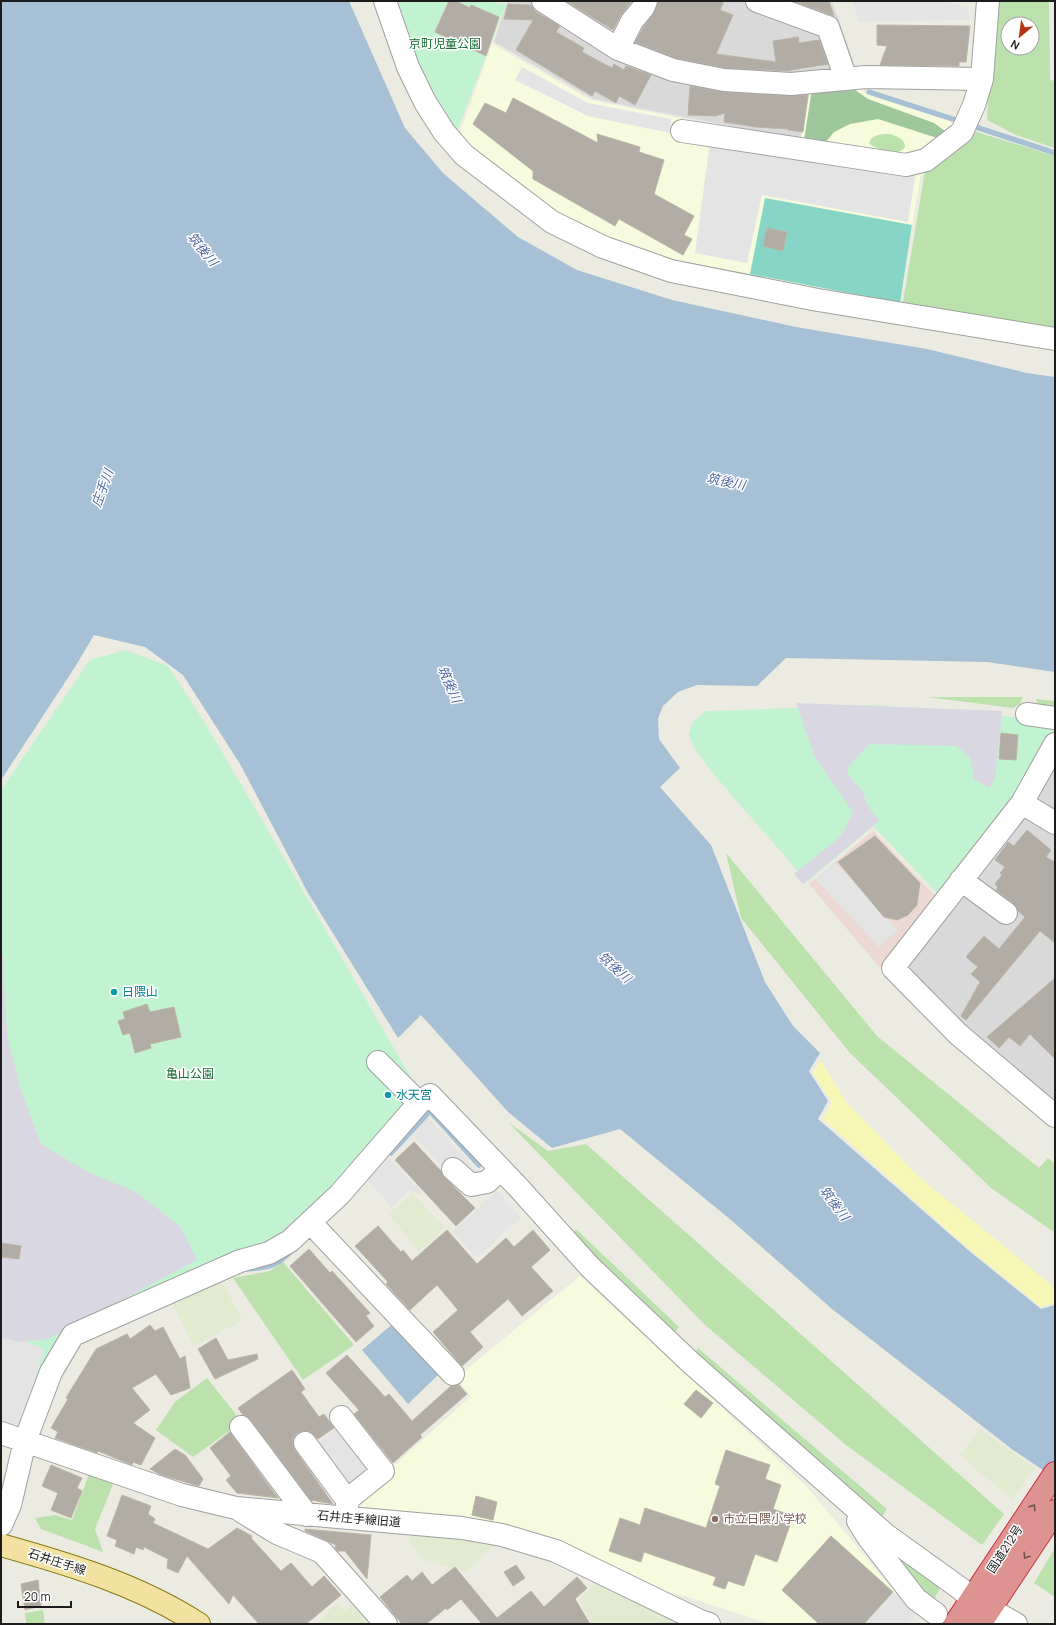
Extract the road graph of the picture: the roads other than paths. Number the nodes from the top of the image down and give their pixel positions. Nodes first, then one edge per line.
1 (385, 1) edge
2 (543, 1) edge
3 (646, 1) edge
4 (757, 1) edge
5 (988, 1) edge
6 (618, 49) junction
7 (846, 78) junction
8 (982, 79) junction
9 (682, 131) dead end
10 (1055, 340) edge
11 (1027, 714) dead end
12 (1055, 718) edge
13 (1055, 744) edge
14 (1022, 803) junction
15 (1055, 823) edge
16 (961, 880) junction
17 (1006, 913) dead end
18 (378, 1062) dead end
19 (419, 1103) junction
20 (1055, 1116) edge
21 (453, 1169) dead end
22 (501, 1169) junction
23 (310, 1222) junction
24 (453, 1374) dead end
25 (341, 1417) dead end
26 (241, 1426) dead end
27 (1, 1433) edge
28 (26, 1441) junction
29 (305, 1443) dead end
30 (1055, 1473) edge
31 (847, 1501) junction
32 (236, 1508) junction
33 (347, 1509) junction
34 (1055, 1511) edge
35 (308, 1515) junction
36 (1, 1525) edge
37 (1, 1545) edge
38 (985, 1603) edge
39 (928, 1616) edge
40 (199, 1624) edge
41 (386, 1624) edge
42 (709, 1624) edge
43 (955, 1624) edge
44 (1016, 1624) edge

1 - 10 street
2 - 6 street
3 - 6 street
4 - 7 street
5 - 8 street
6 - 7 street
7 - 8 street
8 - 9 street
11 - 12 street
13 - 14 street
14 - 15 street
14 - 16 street
16 - 17 street
16 - 20 street
18 - 19 street
19 - 22 street
19 - 23 street
21 - 22 street
22 - 31 street
23 - 24 street
23 - 28 street
25 - 33 street
26 - 35 street
27 - 28 street, 石井庄手線旧道
28 - 32 street, 石井庄手線旧道
28 - 36 street
29 - 33 street
38 -> 30 highway, 国道212号
31 - 38 street
31 - 39 street
32 - 35 street, 石井庄手線旧道
32 - 41 street
33 - 35 street, 石井庄手線旧道
33 - 42 street, 石井庄手線旧道
34 -> 38 highway, 国道212号
37 - 40 main road, 石井庄手線
38 - 43 highway, 国道212号
38 - 44 street

